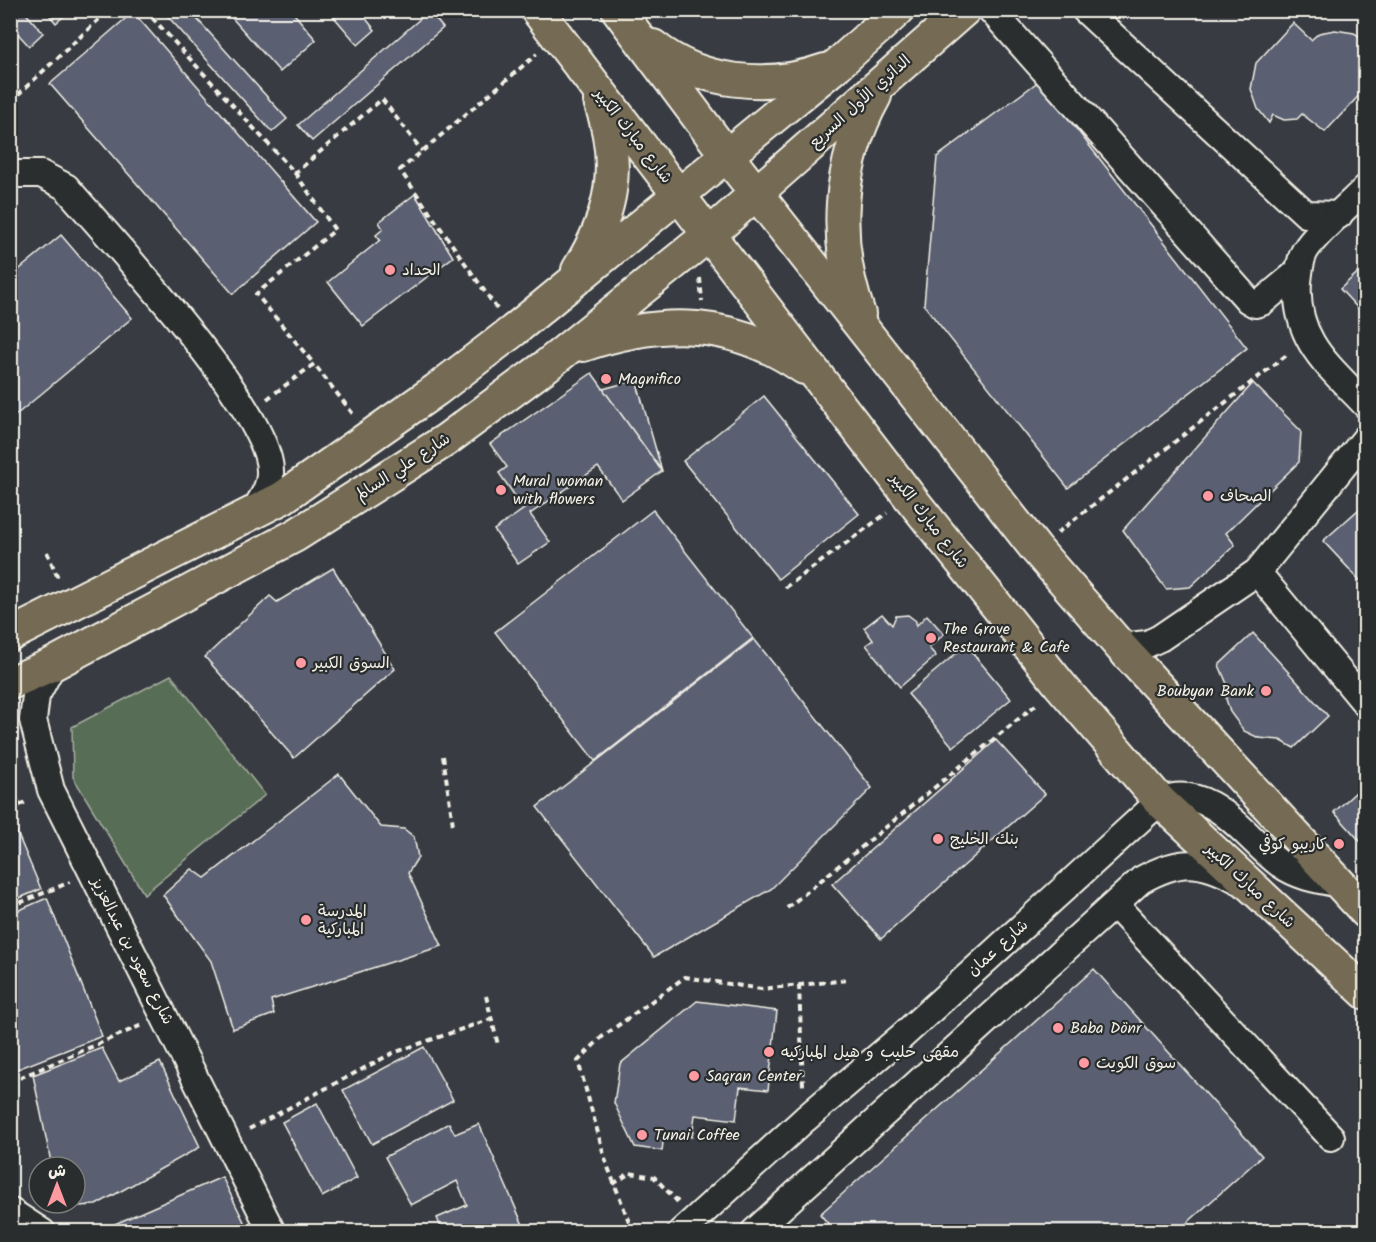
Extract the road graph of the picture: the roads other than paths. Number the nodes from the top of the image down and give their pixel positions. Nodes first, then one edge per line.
1 (537, 10) edge
2 (898, 10) edge
3 (964, 10) edge
4 (991, 10) edge
5 (1085, 10) edge
6 (626, 20) edge
7 (837, 65) junction
8 (885, 79) junction
9 (595, 89) junction
10 (727, 156) junction
11 (10, 174) edge
12 (1365, 188) edge
13 (758, 194) junction
14 (680, 195) junction
15 (1339, 215) junction
16 (710, 234) junction
17 (1299, 272) junction
18 (546, 303) junction
19 (867, 334) junction
20 (546, 366) junction
21 (818, 377) junction
22 (1365, 405) edge
23 (1365, 438) edge
24 (253, 513) junction
25 (1257, 572) junction
26 (10, 635) edge
27 (1121, 647) junction
28 (53, 664) junction
29 (10, 683) edge
30 (1365, 704) edge
31 (1160, 801) junction
32 (1337, 883) junction
33 (1249, 886) junction
34 (1115, 905) junction
35 (1365, 912) edge
36 (1365, 993) edge
37 (1331, 1137) dead end
38 (10, 1211) edge
39 (688, 1226) edge
40 (42, 1232) edge
41 (272, 1232) edge
42 (754, 1232) edge

1 - 9 main road, شارع مبارك الكبير
2 - 7 main road
3 - 8 main road, الدائري الأول السريع
4 - 17 street
5 - 15 street
6 - 7 main road
6 - 10 main road
7 - 10 main road
8 - 13 main road, الدائري الأول السريع
8 - 19 main road
9 - 14 main road, شارع مبارك الكبير
9 - 18 main road
10 - 13 main road
10 - 14 main road
11 - 24 street
12 - 15 street
13 - 16 main road, شارع علي السالم
13 - 19 main road
14 - 16 main road, شارع مبارك الكبير
14 - 18 main road
15 - 17 street
16 - 20 main road, شارع علي السالم
16 - 21 main road, شارع مبارك الكبير
17 - 22 street
18 - 24 main road
19 - 27 main road
20 - 21 main road
20 - 28 main road, شارع علي السالم
21 - 31 main road, شارع مبارك الكبير
23 - 25 street
24 - 26 main road
25 - 27 street
25 - 30 street
27 - 32 main road
28 - 29 main road, شارع علي السالم
28 - 41 street, شارع سعود بن عبدالعزيز
31 - 32 street
31 - 33 main road, شارع مبارك الكبير
31 - 39 street, شارع عمان
32 - 35 main road
33 - 34 street
33 - 36 main road, شارع مبارك الكبير
34 - 37 street
34 - 42 street
38 - 40 street

